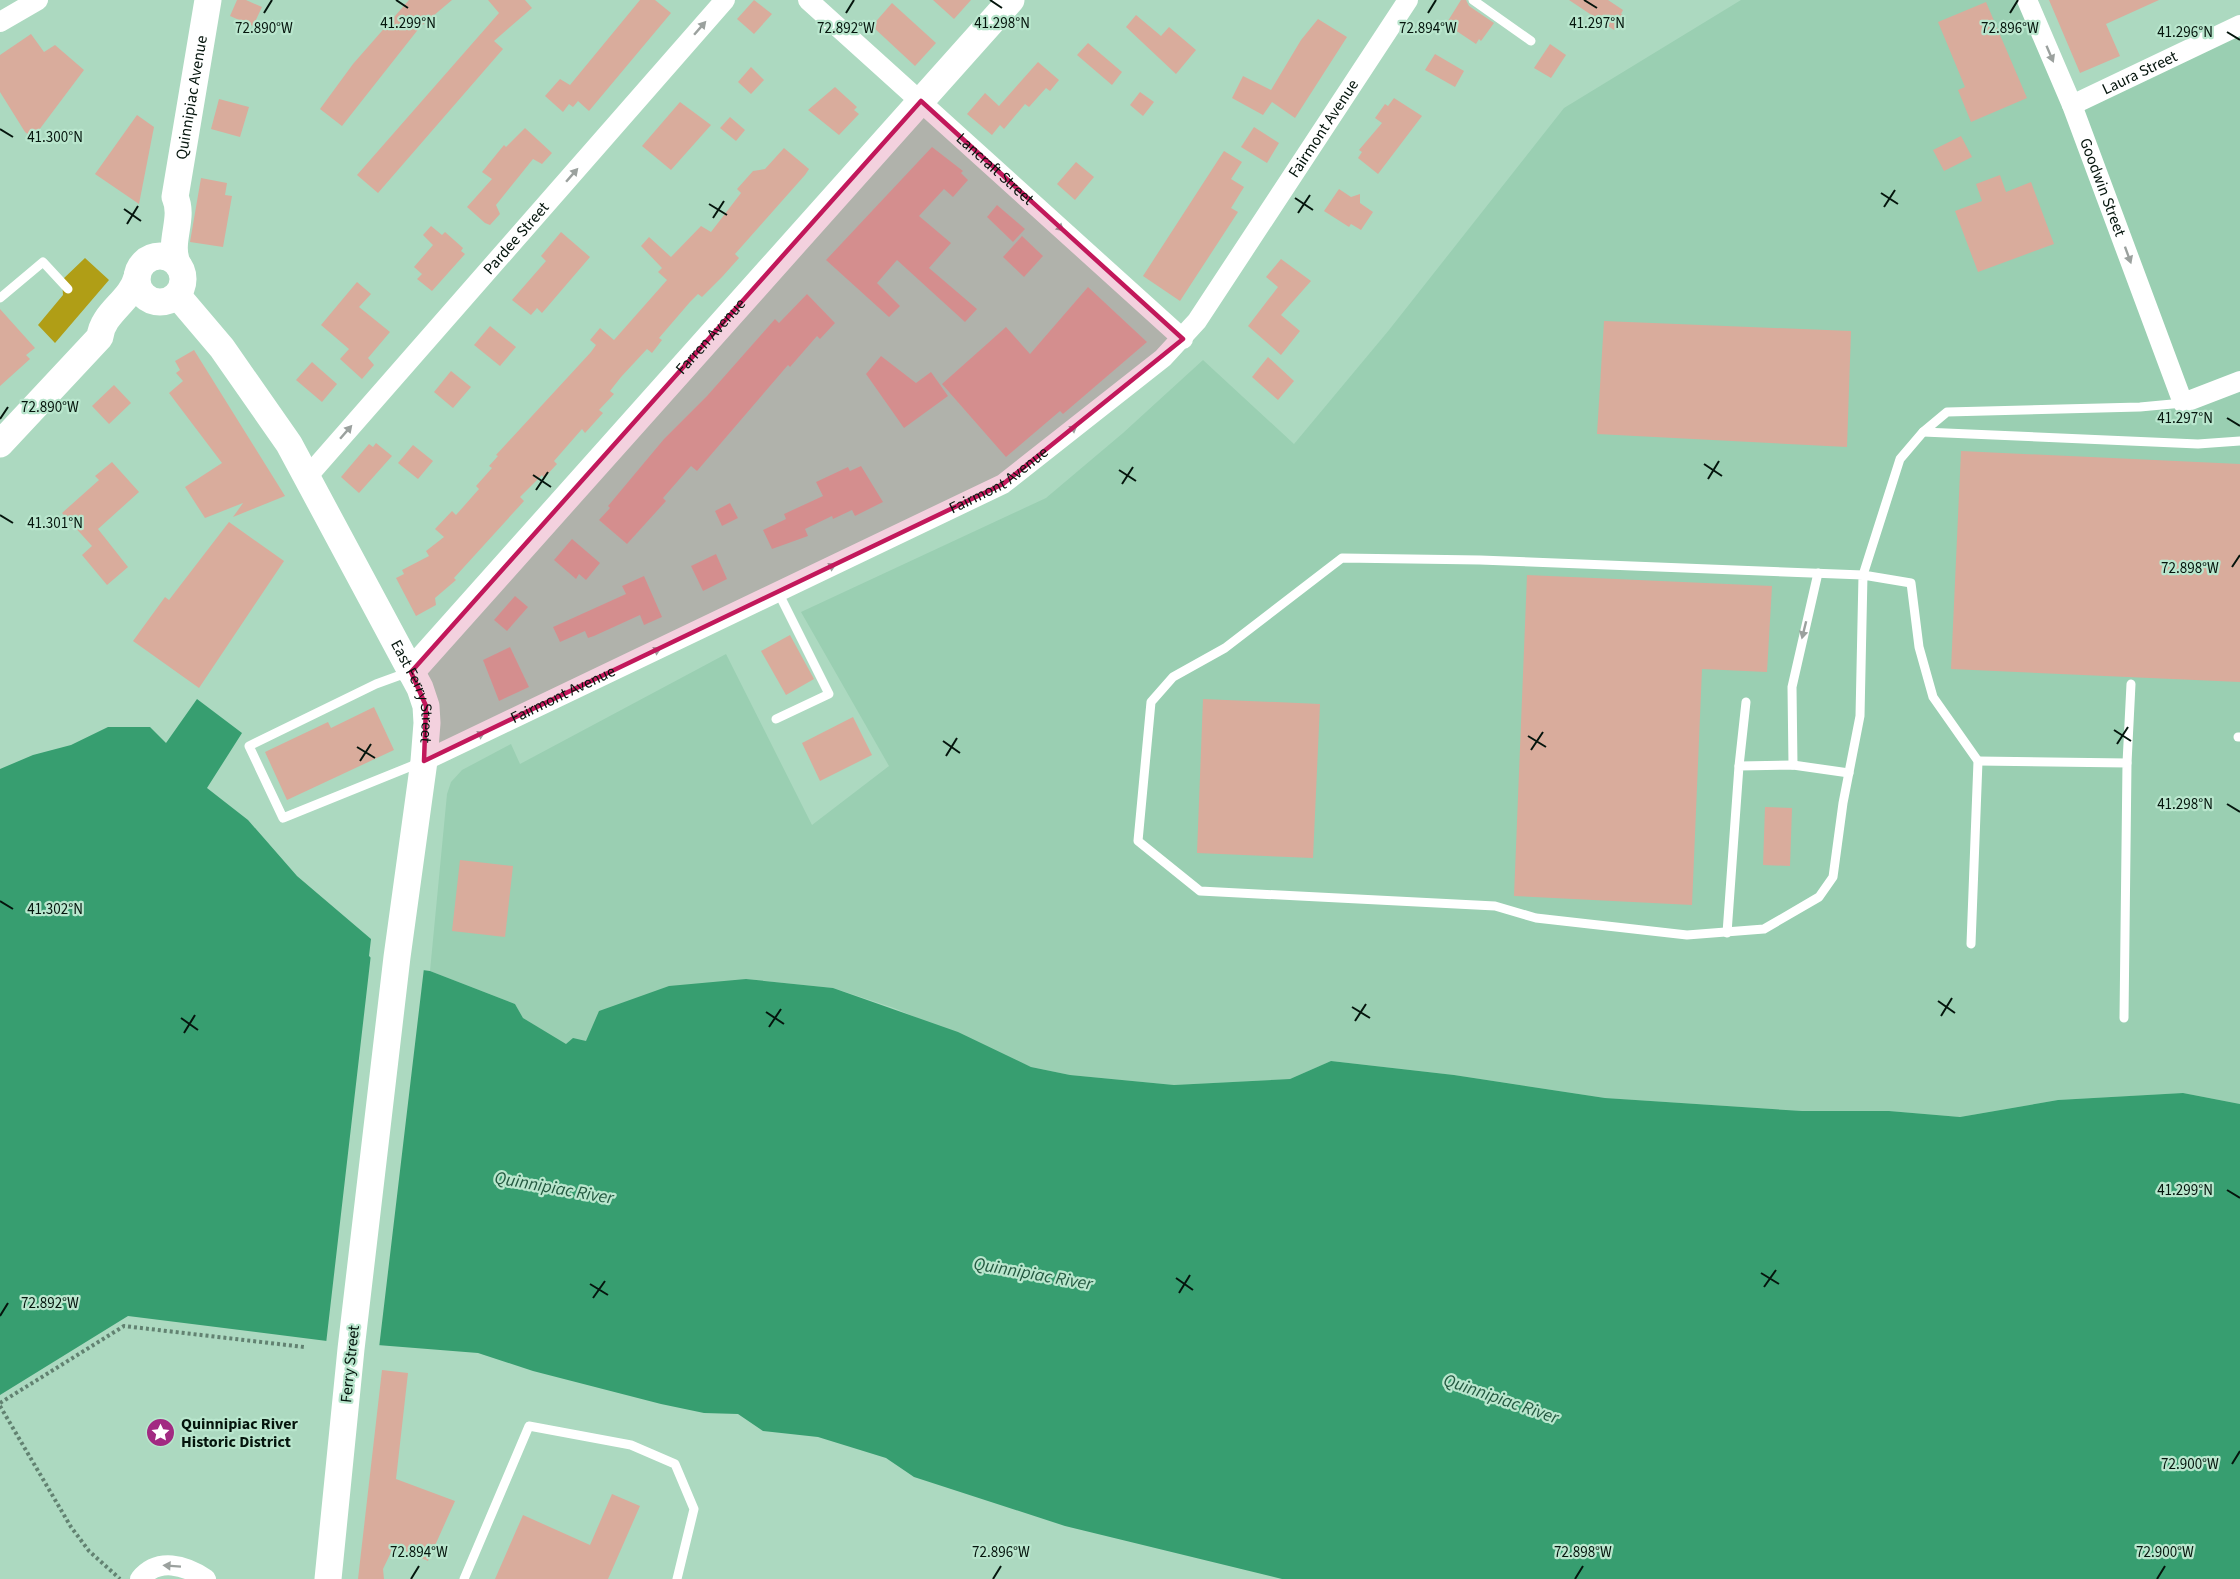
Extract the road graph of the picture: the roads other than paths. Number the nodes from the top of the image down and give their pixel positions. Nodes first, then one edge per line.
1 (38, 0) edge
2 (208, 0) edge
3 (725, 0) edge
4 (808, 0) edge
5 (1011, 0) edge
6 (1408, 0) edge
7 (1473, 0) edge
8 (2027, 0) edge
9 (0, 22) edge
10 (2240, 25) edge
11 (1531, 41) dead end
12 (921, 101) junction
13 (2072, 105) junction
14 (175, 197) junction
15 (178, 265) junction
16 (141, 269) junction
17 (68, 289) dead end
18 (0, 298) edge
19 (168, 299) junction
20 (100, 337) junction
21 (1183, 339) junction
22 (2240, 381) edge
23 (2183, 403) junction
24 (1923, 432) junction
25 (2240, 441) edge
26 (0, 444) edge
27 (308, 476) junction
28 (1818, 573) junction
29 (1863, 575) junction
30 (778, 592) junction
31 (411, 672) junction
32 (2130, 684) dead end
33 (1746, 702) dead end
34 (776, 719) dead end
35 (424, 761) junction
36 (1978, 761) junction
37 (2127, 763) junction
38 (1793, 765) junction
39 (1739, 766) junction
40 (1849, 773) junction
41 (1727, 933) junction
42 (1971, 944) dead end
43 (2124, 1017) dead end
44 (375, 1150) joint
45 (140, 1579) edge
46 (206, 1579) edge
47 (328, 1579) edge
48 (464, 1579) edge
49 (676, 1579) edge

1 - 9 street
2 - 14 main road, Quinnipiac Avenue
27 -> 3 street, Pardee Street
4 - 12 street, Lancraft Street
5 - 12 main road, Farren Avenue
6 - 21 street, Fairmont Avenue
7 - 11 lane
8 -> 13 street, Goodwin Street
10 - 13 street, Laura Street
12 -> 21 street, Lancraft Street
12 - 31 main road, Farren Avenue
13 -> 23 street, Goodwin Street
14 - 15 main road, Quinnipiac Avenue
14 - 16 main road, Quinnipiac Avenue
15 - 16 main road
15 - 19 main road
16 - 19 main road
16 - 20 main road, Quinnipiac Avenue
17 - 18 lane
19 - 20 main road, Quinnipiac Avenue
19 - 27 main road, East Ferry Street
20 - 26 main road, Quinnipiac Avenue
30 -> 21 street, Fairmont Avenue
22 - 23 street
23 - 24 lane
24 - 25 lane
24 - 29 lane
27 - 31 main road, East Ferry Street
28 - 29 lane
28 -> 38 lane
28 - 41 lane
29 - 36 lane
29 - 40 lane
30 - 34 lane
35 -> 30 street, Fairmont Avenue
31 - 35 main road, East Ferry Street
31 - 35 lane
32 - 37 lane
33 - 39 lane
35 - 44 main road, East Ferry Street
36 - 37 lane
36 - 42 lane
37 - 43 lane
38 - 39 lane
38 - 40 lane
39 - 41 lane
40 - 41 lane
44 - 47 main road, Ferry Street
46 -> 45 street
48 - 49 lane

